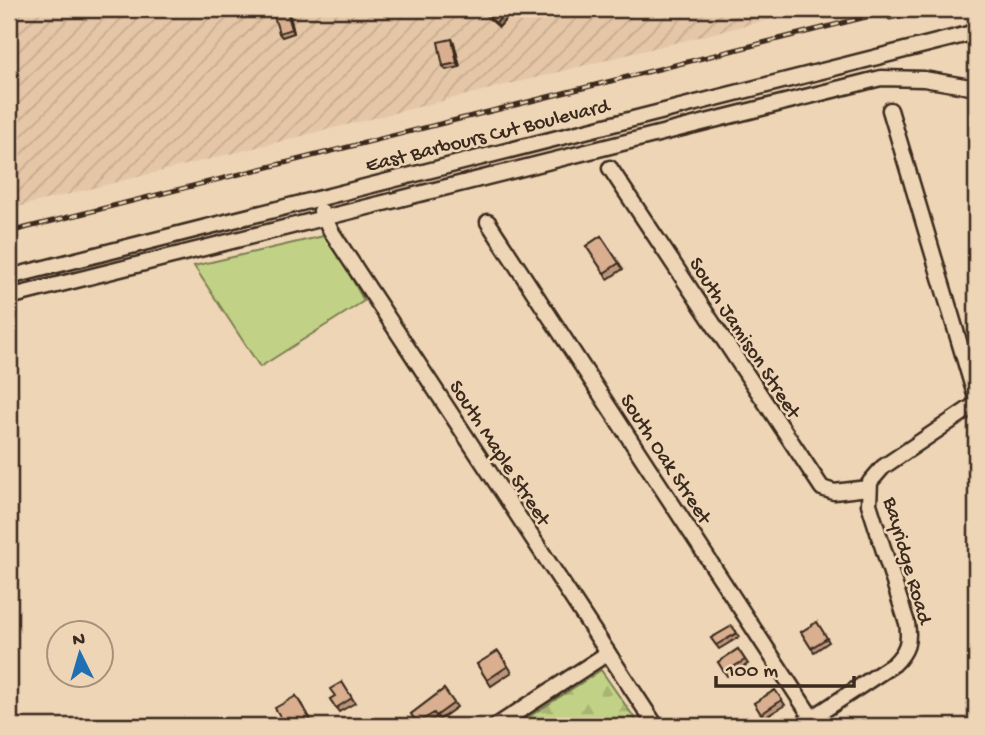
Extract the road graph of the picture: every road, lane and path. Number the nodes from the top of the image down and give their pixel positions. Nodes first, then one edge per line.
1 (976, 32) edge
2 (876, 60) junction
3 (881, 78) junction
4 (976, 88) edge
5 (722, 97) junction
6 (890, 110) dead end
7 (726, 116) junction
8 (592, 130) junction
9 (598, 148) junction
10 (457, 163) junction
11 (610, 168) dead end
12 (462, 182) junction
13 (319, 198) junction
14 (322, 218) junction
15 (488, 222) dead end
16 (178, 234) junction
17 (183, 253) junction
18 (94, 255) junction
19 (99, 274) junction
20 (9, 277) edge
21 (9, 297) edge
22 (976, 398) edge
23 (976, 404) edge
24 (868, 488) junction
25 (608, 653) junction
26 (806, 722) edge
27 (496, 726) edge
28 (656, 726) edge

1 - 2 street, East Barbours Cut Boulevard
2 - 3 street
2 - 5 street, East Barbours Cut Boulevard
3 - 4 street, East Barbours Cut Boulevard
3 - 7 street, East Barbours Cut Boulevard
5 - 7 street
5 - 8 street, East Barbours Cut Boulevard
6 - 22 street
7 - 9 street, East Barbours Cut Boulevard
8 - 9 street
8 - 10 street, East Barbours Cut Boulevard
9 - 12 street, East Barbours Cut Boulevard
10 - 12 street
10 - 13 street, East Barbours Cut Boulevard
11 - 24 street, South Jamison Street
12 - 14 street, East Barbours Cut Boulevard
13 - 14 street, South Maple Street
13 - 16 street, East Barbours Cut Boulevard
14 - 17 street, East Barbours Cut Boulevard
14 - 25 street, South Maple Street
15 - 26 street, South Oak Street
16 - 17 street
16 - 18 street, East Barbours Cut Boulevard
17 - 19 street, East Barbours Cut Boulevard
18 - 19 street
18 - 20 street, East Barbours Cut Boulevard
19 - 21 street, East Barbours Cut Boulevard
23 - 24 street, Bayridge Road
24 - 26 street, Bayridge Road
25 - 27 street
25 - 28 street, South Maple Street

